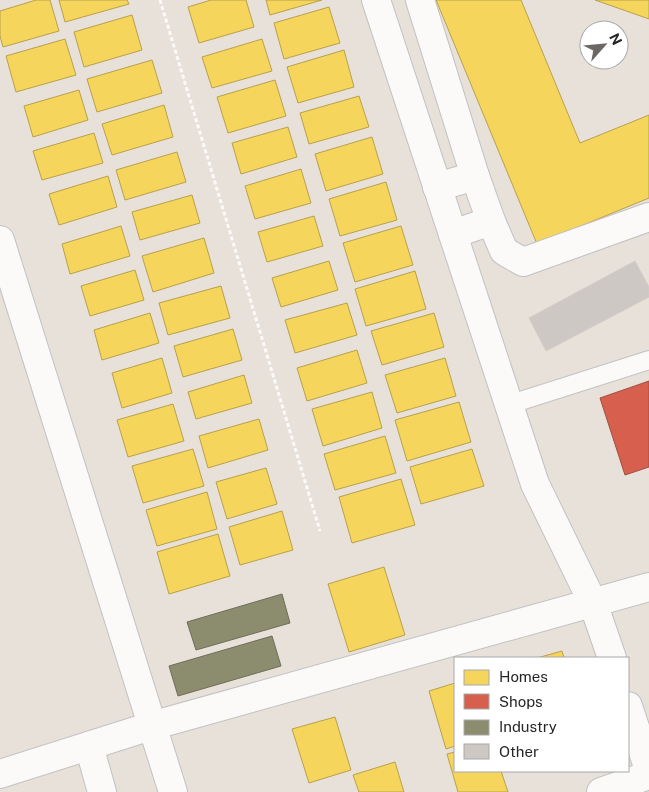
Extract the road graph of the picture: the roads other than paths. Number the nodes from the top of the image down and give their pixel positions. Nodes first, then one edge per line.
1 (376, 0) edge
2 (420, 0) edge
3 (475, 176) junction
4 (437, 187) junction
5 (649, 216) edge
6 (491, 221) junction
7 (453, 234) junction
8 (0, 240) edge
9 (649, 360) edge
10 (508, 405) junction
11 (649, 588) edge
12 (593, 603) junction
13 (612, 657) edge
14 (629, 709) edge
15 (151, 726) junction
16 (89, 746) junction
17 (649, 770) edge
18 (0, 774) edge
19 (649, 776) edge
20 (102, 792) edge
21 (173, 792) edge
22 (601, 792) edge

1 - 4 street
2 - 3 street
3 - 4 street
3 - 6 street
4 - 7 street
5 - 6 street
6 - 7 street
7 - 10 street
8 - 15 street
9 - 10 lane
10 - 12 street
11 - 12 street
12 - 13 street
12 - 15 street
14 - 17 street
15 - 16 street
15 - 21 street
16 - 18 street
16 - 20 street
19 - 22 street

